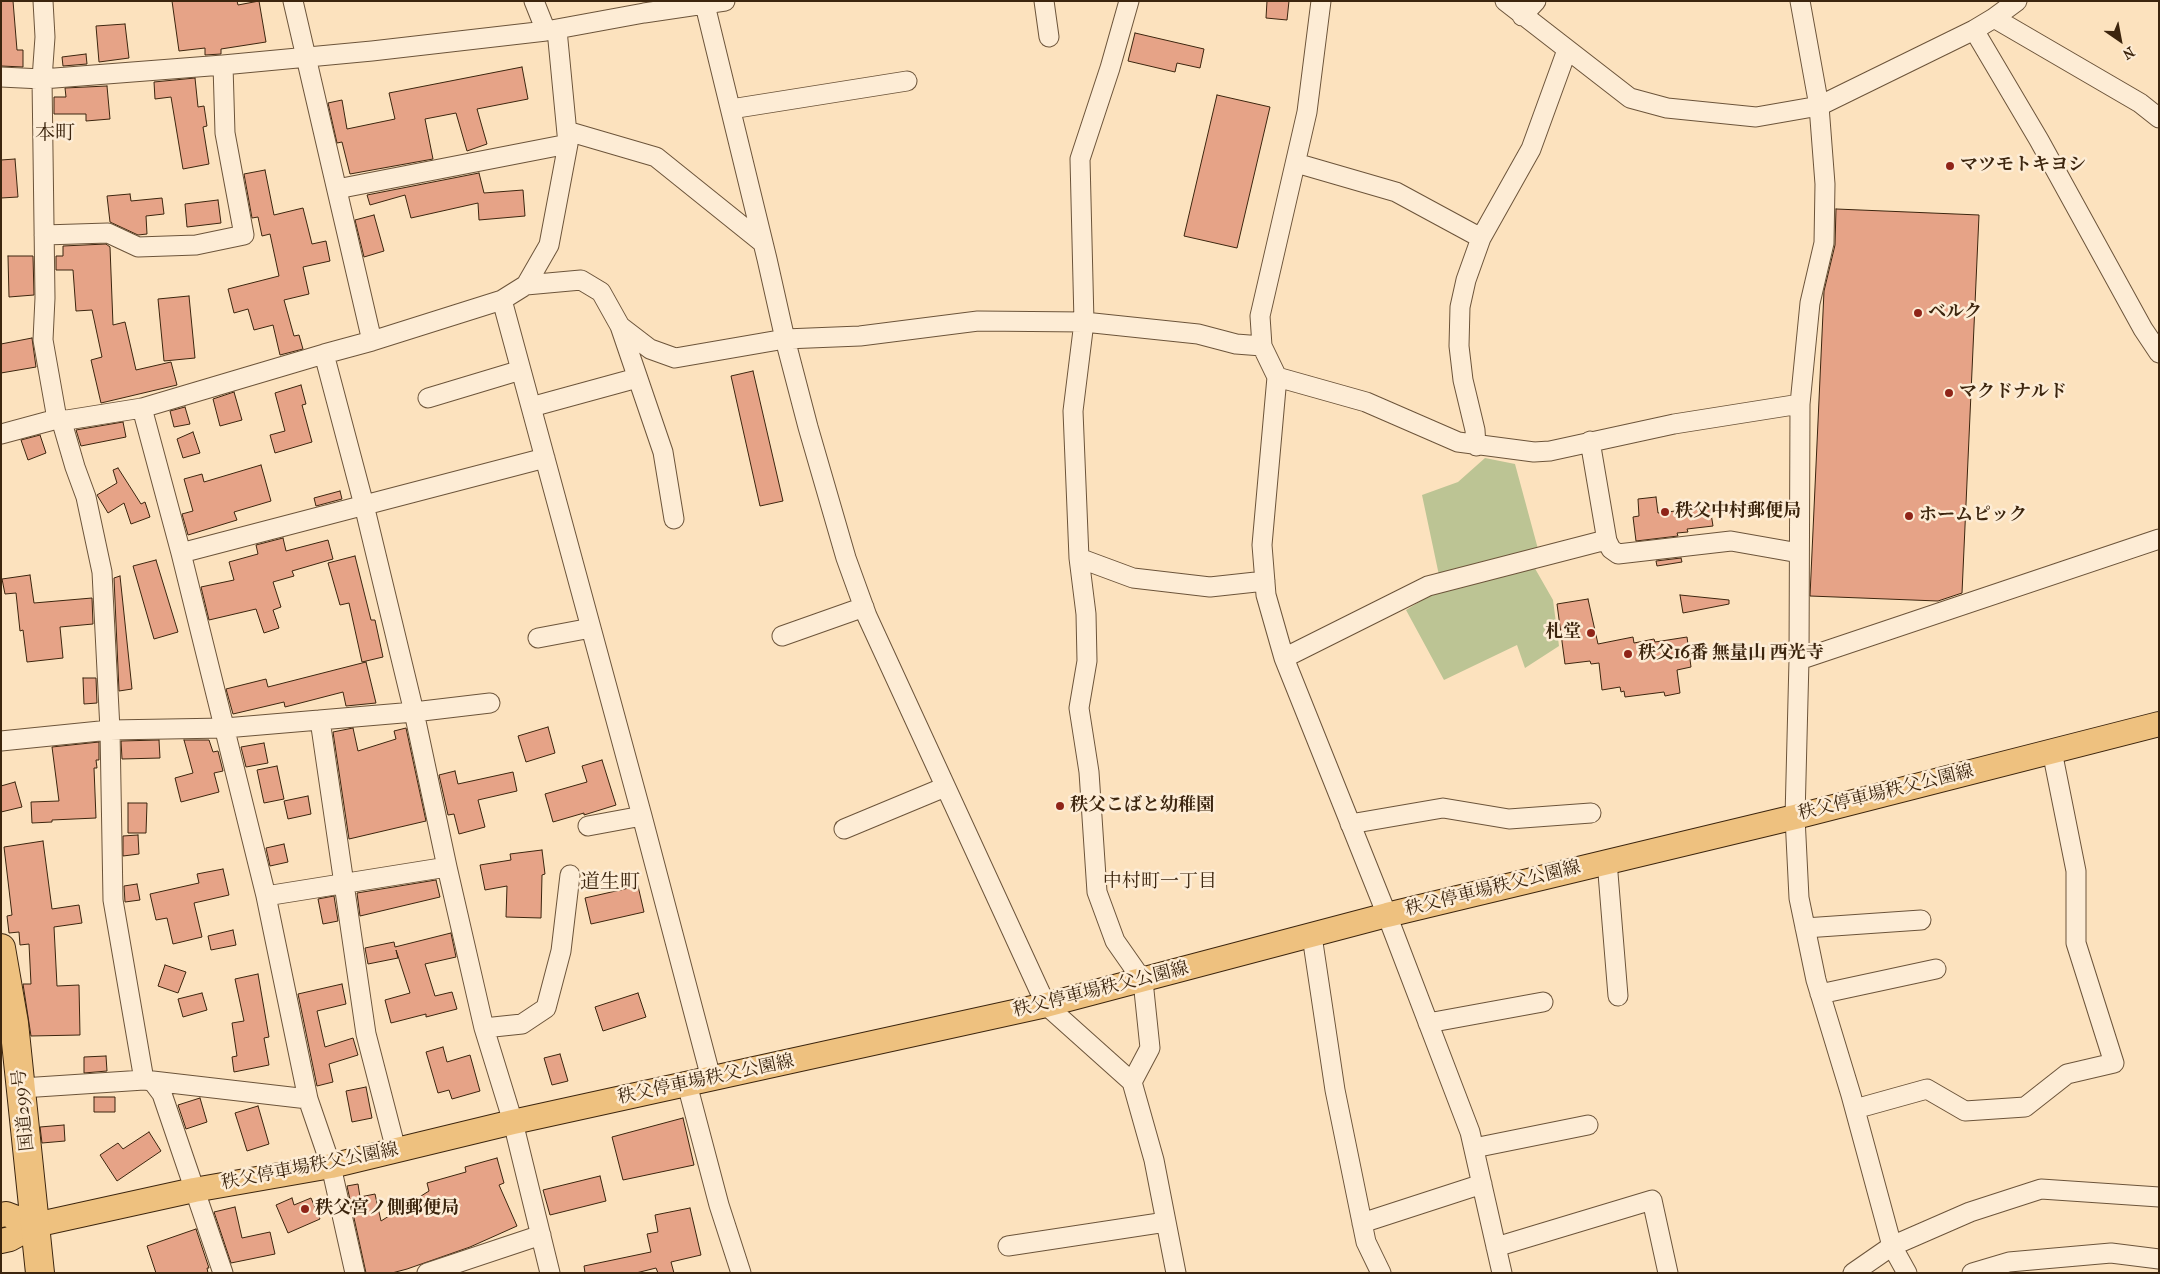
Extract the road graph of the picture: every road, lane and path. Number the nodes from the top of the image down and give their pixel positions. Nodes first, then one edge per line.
1 (43, 1) edge
2 (293, 1) edge
3 (534, 1) edge
4 (725, 1) edge
5 (1044, 1) edge
6 (1129, 1) edge
7 (1321, 1) edge
8 (1505, 1) edge
9 (1536, 1) edge
10 (1800, 1) edge
11 (2017, 1) edge
12 (705, 5) junction
13 (643, 7) edge
14 (1522, 16) junction
15 (1994, 18) junction
16 (1974, 30) junction
17 (552, 31) junction
18 (1049, 37) dead end
19 (1567, 50) junction
20 (306, 56) junction
21 (223, 65) junction
22 (1, 77) edge
23 (42, 79) junction
24 (907, 81) dead end
25 (1819, 106) junction
26 (731, 109) junction
27 (2159, 118) edge
28 (567, 138) junction
29 (1296, 163) junction
30 (337, 188) junction
31 (44, 235) junction
32 (1481, 238) junction
33 (764, 243) junction
34 (526, 285) junction
35 (502, 300) junction
36 (1084, 322) junction
37 (620, 326) junction
38 (785, 339) junction
39 (372, 341) junction
40 (1262, 346) junction
41 (2159, 353) edge
42 (324, 354) junction
43 (521, 370) junction
44 (1278, 377) junction
45 (637, 378) junction
46 (428, 398) dead end
47 (1800, 404) junction
48 (531, 407) junction
49 (142, 408) junction
50 (59, 419) junction
51 (1, 434) edge
52 (1590, 441) junction
53 (1476, 446) junction
54 (545, 458) junction
55 (364, 506) junction
56 (674, 519) dead end
57 (2159, 539) edge
58 (1607, 541) junction
59 (181, 553) junction
60 (1799, 553) junction
61 (1078, 558) junction
62 (1265, 581) junction
63 (864, 608) junction
64 (591, 628) junction
65 (782, 636) dead end
66 (538, 638) dead end
67 (1284, 658) junction
68 (1799, 660) junction
69 (490, 704) dead end
70 (414, 712) junction
71 (320, 720) junction
72 (2159, 724) edge
73 (225, 728) junction
74 (110, 730) junction
75 (1, 741) edge
76 (2052, 751) junction
77 (945, 787) junction
78 (1591, 813) dead end
79 (642, 816) junction
80 (1795, 816) junction
81 (1350, 824) junction
82 (588, 826) dead end
83 (844, 829) dead end
84 (1607, 860) junction
85 (446, 867) junction
86 (570, 875) dead end
87 (344, 883) junction
88 (266, 896) junction
89 (1387, 915) junction
90 (1921, 920) dead end
91 (1805, 928) junction
92 (1312, 936) junction
93 (1, 948) edge
94 (1936, 969) dead end
95 (1143, 981) junction
96 (1820, 994) junction
97 (1618, 996) dead end
98 (1543, 1002) dead end
99 (1046, 1004) junction
100 (1428, 1022) junction
101 (8, 1024) edge
102 (484, 1028) junction
103 (711, 1078) junction
104 (149, 1081) junction
105 (1132, 1082) junction
106 (688, 1084) junction
107 (22, 1088) junction
108 (308, 1099) junction
109 (1855, 1109) junction
110 (513, 1122) junction
111 (1588, 1125) dead end
112 (1474, 1148) junction
113 (396, 1150) junction
114 (331, 1166) junction
115 (1482, 1184) junction
116 (194, 1190) junction
117 (2159, 1197) edge
118 (1, 1215) edge
119 (1166, 1222) junction
120 (1362, 1222) junction
121 (35, 1225) junction
122 (541, 1235) junction
123 (1, 1241) edge
124 (1008, 1246) dead end
125 (1892, 1246) junction
126 (1496, 1247) junction
127 (2159, 1259) edge
128 (40, 1273) edge
129 (223, 1273) edge
130 (355, 1273) edge
131 (427, 1273) edge
132 (550, 1273) edge
133 (741, 1273) edge
134 (1176, 1273) edge
135 (1381, 1273) edge
136 (1502, 1273) edge
137 (1668, 1273) edge
138 (1852, 1273) edge
139 (1907, 1273) edge
140 (1972, 1273) edge

1 - 23 street
2 - 20 street
3 - 17 street
4 - 12 street
5 - 18 street
6 - 36 street
7 - 29 street
8 - 14 street
9 - 14 street
10 - 25 street
11 - 15 street
12 - 13 street
12 - 26 street
13 - 17 street
14 - 19 street
15 - 16 street
15 - 27 street
16 - 25 street
16 - 41 street
17 - 20 street
17 - 28 street
19 - 25 street
19 - 32 street
20 - 21 street
20 - 30 street
21 - 23 street
21 - 31 street
22 - 23 street
23 - 31 street
24 - 26 street
25 - 47 street
26 - 33 street
28 - 30 street
28 - 33 street
28 - 34 street
29 - 32 street
29 - 40 street
30 - 39 street
31 - 50 street
32 - 53 street
33 - 38 street
34 - 35 street
34 - 37 street
35 - 39 street
35 - 43 street
36 - 38 street
36 - 40 street
36 - 61 street
37 - 38 street
37 - 45 street
38 - 63 street
39 - 42 street
40 - 44 street
42 - 49 street
42 - 55 street
43 - 46 street
43 - 48 street
44 - 53 street
44 - 62 street
45 - 48 street
45 - 56 street
47 - 52 street
47 - 60 street
48 - 54 street
49 - 50 street
49 - 59 street
50 - 51 street
50 - 74 street
52 - 53 street
52 - 58 street
54 - 55 street
54 - 64 street
55 - 59 street
55 - 70 street
57 - 68 street
58 - 60 street
58 - 67 street
59 - 73 street
60 - 68 street
61 - 62 street
61 - 95 street
62 - 67 street
63 - 65 street
63 - 77 street
64 - 66 street
64 - 79 street
67 - 81 street
68 - 80 street
69 - 70 street
70 - 71 street
70 - 85 street
71 - 73 street
71 - 87 street
72 - 76 main road, 秩父停車場秩父公園線
73 - 74 street
73 - 88 street
74 - 75 street
74 - 104 street
76 - 80 main road, 秩父停車場秩父公園線
76 - 109 street
77 - 83 street
77 - 99 street
78 - 81 street
79 - 82 street
79 - 103 street
80 - 84 main road, 秩父停車場秩父公園線
80 - 91 street
81 - 89 street
84 - 89 main road, 秩父停車場秩父公園線
84 - 97 street
85 - 87 street
85 - 102 street
86 - 102 street
87 - 88 street
87 - 113 street
88 - 108 street
89 - 92 main road, 秩父停車場秩父公園線
89 - 100 street
90 - 91 street
91 - 96 street
92 - 95 main road, 秩父停車場秩父公園線
92 - 120 street
93 - 101 highway, 国道299号
94 - 96 street
95 - 99 main road, 秩父停車場秩父公園線
95 - 105 street
96 - 109 street
98 - 100 street
99 - 103 main road, 秩父停車場秩父公園線
99 - 105 street
100 - 112 street
101 - 107 highway, 国道299号
102 - 110 street
103 - 106 main road, 秩父停車場秩父公園線
104 - 107 street
104 - 108 street
104 - 116 street
105 - 119 street
106 - 110 main road, 秩父停車場秩父公園線
106 - 133 street
107 - 121 highway, 国道299号
108 - 114 street
109 - 125 street
110 - 113 main road, 秩父停車場秩父公園線
110 - 122 street
111 - 112 street
112 - 115 street
113 - 114 main road, 秩父停車場秩父公園線
114 - 116 main road, 秩父停車場秩父公園線
114 - 130 street
115 - 120 street
115 - 126 street
116 - 121 main road, 秩父停車場秩父公園線
116 - 129 street
117 - 125 street
118 - 121 main road
119 - 124 street
119 - 134 street
120 - 135 street
121 - 123 main road, 秩父停車場秩父公園線
121 - 128 highway, 国道299号
122 - 131 street
122 - 132 street
125 - 138 street
125 - 139 street
126 - 136 street
126 - 137 street
127 - 140 street

